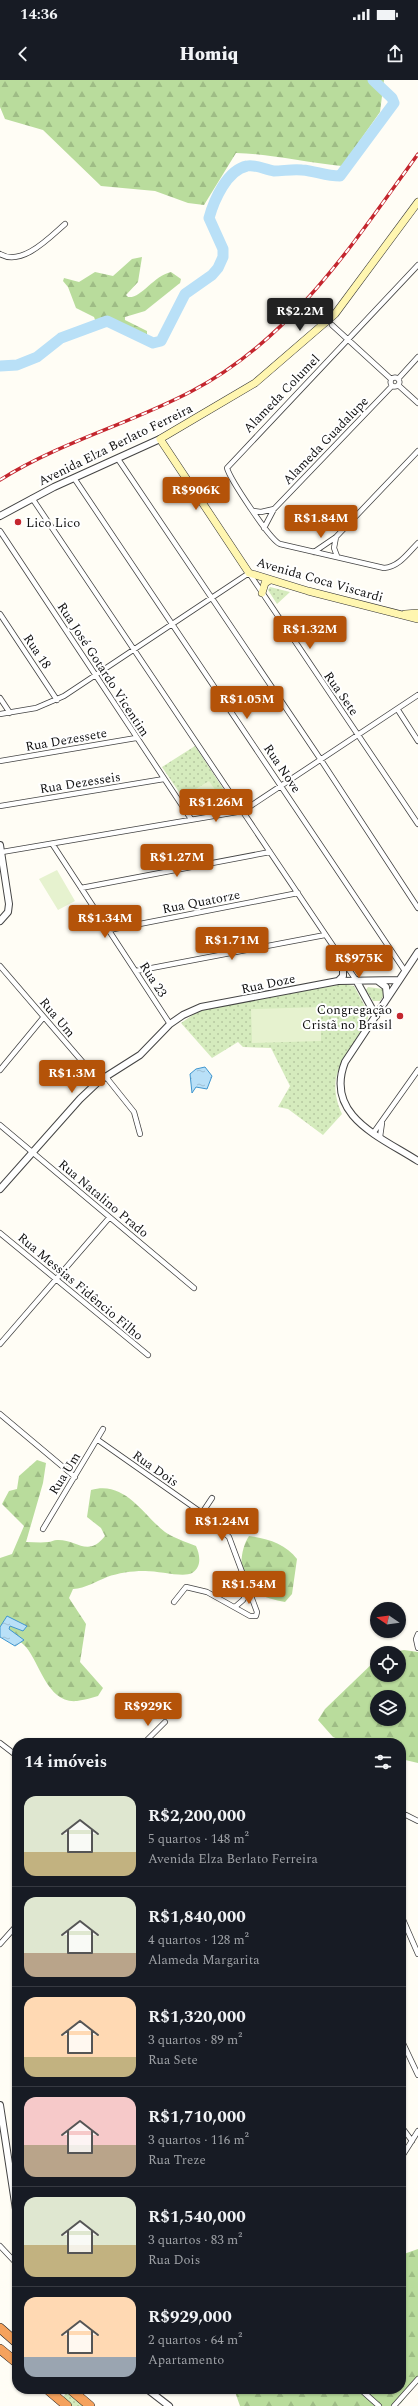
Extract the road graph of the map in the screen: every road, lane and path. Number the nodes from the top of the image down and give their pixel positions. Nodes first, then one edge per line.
1 (418, 202) edge
2 (65, 224) dead end
3 (0, 254) edge
4 (418, 265) edge
5 (332, 325) dead end
6 (348, 340) junction
7 (418, 356) edge
8 (398, 378) junction
9 (391, 379) junction
10 (398, 385) junction
11 (392, 386) junction
12 (418, 403) edge
13 (160, 439) junction
14 (418, 451) edge
15 (118, 459) junction
16 (74, 478) junction
17 (32, 498) junction
18 (274, 509) junction
19 (253, 511) junction
20 (0, 516) edge
21 (264, 528) junction
22 (0, 531) edge
23 (336, 537) junction
24 (418, 542) edge
25 (314, 552) junction
26 (337, 556) junction
27 (249, 573) junction
28 (270, 580) junction
29 (262, 593) junction
30 (210, 598) junction
31 (418, 613) edge
32 (0, 614) edge
33 (399, 614) junction
34 (418, 619) edge
35 (172, 624) junction
36 (133, 650) junction
37 (95, 675) junction
38 (418, 696) edge
39 (0, 698) edge
40 (57, 700) junction
41 (398, 710) junction
42 (10, 713) junction
43 (0, 714) edge
44 (358, 735) junction
45 (136, 738) junction
46 (418, 741) edge
47 (321, 760) junction
48 (0, 761) edge
49 (164, 779) junction
50 (282, 786) junction
51 (0, 806) edge
52 (243, 811) junction
53 (191, 819) junction
54 (418, 824) edge
55 (0, 845) edge
56 (53, 845) junction
57 (2, 852) junction
58 (270, 852) junction
59 (81, 888) junction
60 (298, 893) junction
61 (418, 908) edge
62 (0, 921) edge
63 (109, 930) junction
64 (325, 935) junction
65 (418, 952) edge
66 (343, 961) junction
67 (0, 966) edge
68 (136, 971) junction
69 (405, 971) junction
70 (356, 980) junction
71 (399, 980) junction
72 (338, 981) junction
73 (376, 982) junction
74 (364, 992) junction
75 (386, 1001) junction
76 (369, 1002) junction
77 (376, 1016) junction
78 (44, 1018) junction
79 (170, 1024) junction
80 (0, 1070) edge
81 (418, 1070) edge
82 (106, 1077) junction
83 (99, 1081) junction
84 (382, 1123) junction
85 (0, 1125) edge
86 (374, 1132) junction
87 (140, 1134) dead end
88 (380, 1137) junction
89 (32, 1152) junction
90 (418, 1162) edge
91 (0, 1189) edge
92 (109, 1218) junction
93 (0, 1233) edge
94 (55, 1280) junction
95 (194, 1288) dead end
96 (0, 1344) edge
97 (148, 1355) dead end
98 (0, 1414) edge
99 (103, 1429) dead end
100 (98, 1440) junction
101 (74, 1477) junction
102 (212, 1498) dead end
103 (202, 1513) junction
104 (43, 1529) dead end
105 (250, 1589) junction
106 (174, 1602) dead end
107 (235, 1606) junction
108 (418, 1634) edge
109 (417, 1648) edge
110 (165, 1722) dead end
111 (149, 1738) edge
112 (0, 1743) edge
113 (12, 1752) edge
114 (406, 1815) dead end
115 (418, 1821) edge
116 (406, 1926) edge
117 (12, 1931) edge
118 (0, 1944) edge
119 (418, 1954) edge
120 (406, 2050) edge
121 (418, 2075) edge
122 (0, 2105) edge
123 (418, 2130) edge
124 (406, 2133) edge
125 (412, 2141) junction
126 (406, 2150) edge
127 (12, 2183) edge
128 (0, 2246) edge
129 (12, 2259) edge
130 (0, 2328) edge
131 (12, 2339) edge
132 (0, 2349) edge
133 (12, 2359) edge
134 (418, 2379) edge
135 (406, 2392) edge
136 (53, 2394) edge
137 (76, 2394) edge
138 (153, 2394) edge
139 (366, 2394) edge
140 (405, 2394) edge
141 (67, 2406) edge
142 (90, 2406) edge
143 (169, 2406) edge
144 (379, 2406) edge
145 (394, 2406) edge

1 - 13 main road, Avenida Elza Berlato Ferreira
2 - 3 street
4 - 6 street, Alameda Columel
5 - 6 street
6 - 9 street
6 - 19 street, Alameda Columel
7 - 8 street
8 - 9 street
8 - 10 street
9 - 11 street
10 - 11 street
10 - 12 street
11 - 18 street, Alameda Guadalupe
13 - 15 street, Avenida Elza Berlato Ferreira
13 - 27 main road, Avenida Coca Viscardi
14 - 23 street
15 - 16 street, Avenida Elza Berlato Ferreira
15 - 30 street
16 - 17 street, Avenida Elza Berlato Ferreira
16 - 35 street, Rua Nove
17 - 20 street, Avenida Elza Berlato Ferreira
17 - 36 street
18 - 19 street
18 - 21 street, Alameda Guadalupe
19 - 21 street
21 - 25 street
22 - 37 street, Rua José Gotardo Vicentim
23 - 25 street
23 - 26 street
24 - 26 street
25 - 26 street
27 - 28 main road, Avenida Coca Viscardi
27 - 29 street, Rua Sete
27 - 30 street
28 - 29 main road
28 - 33 main road, Avenida Coca Viscardi
29 - 44 street, Rua Sete
30 - 35 street
30 - 47 street
31 - 33 main road
32 - 40 street, Rua 18
33 - 34 main road, Avenida Coca Viscardi
35 - 36 street
35 - 50 street, Rua Nove
36 - 37 street
36 - 52 street
37 - 40 street
37 - 45 street, Rua José Gotardo Vicentim
38 - 41 street
39 - 42 street
40 - 42 street
41 - 44 street
41 - 46 street
42 - 43 street
44 - 47 street
44 - 54 street, Rua Sete
45 - 48 street, Rua Dezessete
45 - 49 street, Rua José Gotardo Vicentim
47 - 50 street
47 - 61 street
49 - 51 street, Rua Dezesseis
49 - 53 street, Rua José Gotardo Vicentim
50 - 52 street
50 - 69 street, Rua Nove
52 - 53 street
52 - 58 street
53 - 56 street
55 - 57 street
56 - 57 street
56 - 59 street, Rua 23
57 - 62 street
58 - 59 street
58 - 60 street
59 - 63 street, Rua 23
60 - 63 street, Rua Quatorze
60 - 64 street
63 - 68 street, Rua 23
64 - 66 street
64 - 68 street
65 - 69 street
66 - 70 street
66 - 72 street
67 - 78 street, Rua Um
68 - 79 street, Rua 23
69 - 71 street
70 - 72 street, Rua Doze
70 - 73 street, Rua Doze
70 - 74 street
71 - 73 street, Rua Doze
71 - 75 street
72 - 79 street, Rua Doze
73 - 74 street
73 - 75 street
74 - 76 street
75 - 76 street
75 - 77 street
76 - 77 street
77 - 86 street
78 - 80 street
78 - 83 street, Rua Um
79 - 82 street, Rua Doze
81 - 84 street
82 - 83 street, Rua Doze
82 - 87 street
83 - 89 street, Rua Doze
84 - 86 street
84 - 88 street
85 - 89 street, Rua Natalino Prado
86 - 88 street
88 - 90 street
89 - 91 street, Rua Doze
89 - 92 street, Rua Natalino Prado
92 - 94 street
92 - 95 street, Rua Natalino Prado
93 - 94 street, Rua Messias Fidêncio Filho
94 - 96 street
94 - 97 street, Rua Messias Fidêncio Filho
98 - 101 street
99 - 100 street, Rua Um
100 - 101 street, Rua Um
100 - 103 street, Rua Dois
101 - 104 street, Rua Um
102 - 103 street
103 - 105 street, Rua Dois
105 - 107 street
105 - 107 street, Rua Dois
106 - 107 street, Rua Dois
108 - 109 street
110 - 111 street
112 - 113 street
114 - 115 street
116 - 119 street
117 - 118 street
120 - 121 street
122 - 127 street
123 - 125 street
124 - 125 street
125 - 126 street
128 - 129 street
130 - 131 highway
132 - 133 highway
134 - 135 street
136 - 141 highway
137 - 142 highway
138 - 143 street
139 - 144 street
140 - 145 street

